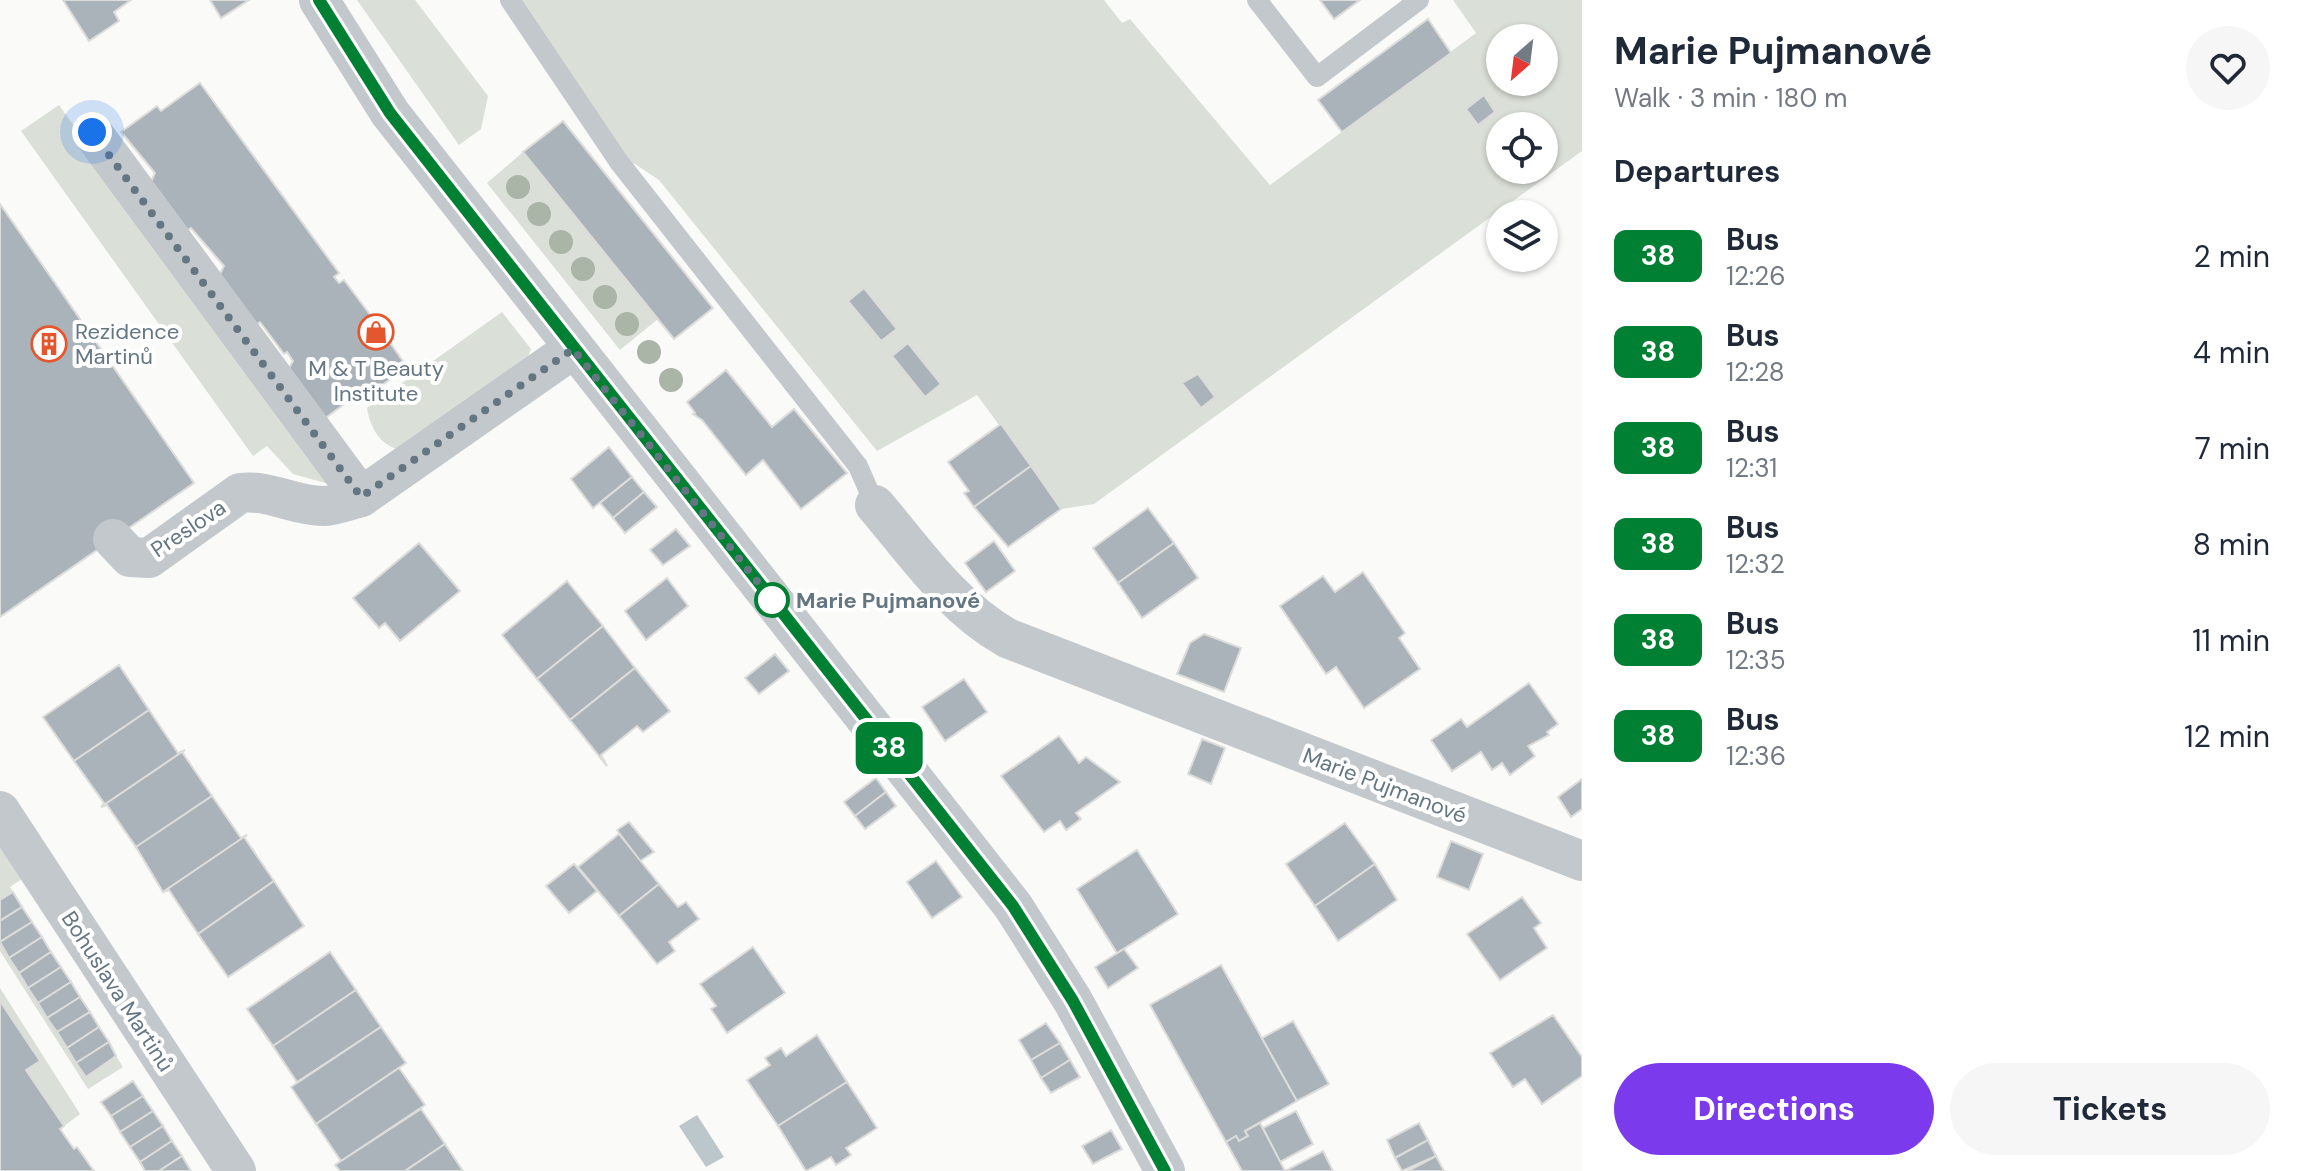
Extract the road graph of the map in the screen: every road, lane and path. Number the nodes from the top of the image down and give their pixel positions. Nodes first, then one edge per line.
1 (319, 0) edge
2 (510, 0) edge
3 (1257, 0) edge
4 (1419, 0) edge
5 (92, 132) dead end
6 (573, 349) junction
7 (361, 497) junction
8 (875, 505) joint
9 (113, 539) dead end
10 (0, 811) edge
11 (1582, 861) edge
12 (236, 1171) edge
13 (1165, 1171) edge

1 - 6 street
2 - 8 lane
3 - 4 lane
5 - 7 street
6 - 7 street, Preslova
6 - 13 street
7 - 9 street, Preslova
8 - 11 street, Marie Pujmanové
10 - 12 street, Bohuslava Martinů

